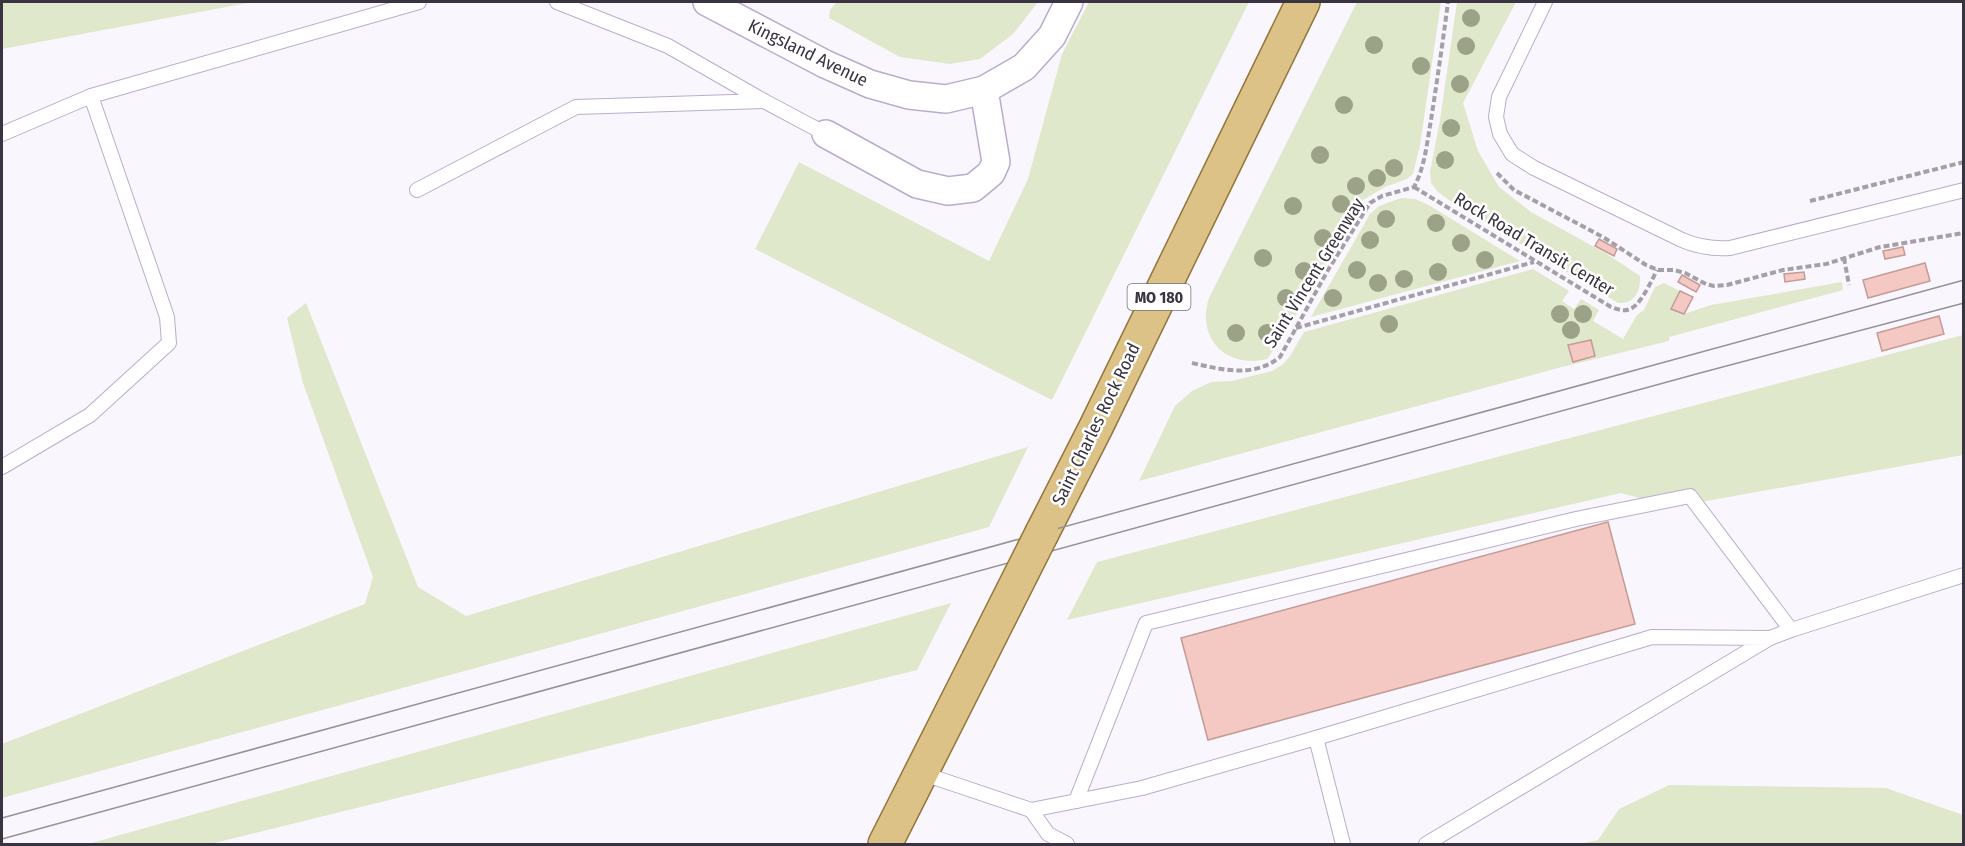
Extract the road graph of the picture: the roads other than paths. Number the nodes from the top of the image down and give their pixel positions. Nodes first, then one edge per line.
1 (419, 2) edge
2 (557, 2) edge
3 (707, 2) edge
4 (1070, 2) edge
5 (1303, 2) edge
6 (1545, 2) edge
7 (984, 90) junction
8 (91, 96) junction
9 (764, 101) junction
10 (2, 134) edge
11 (826, 134) joint
12 (417, 190) dead end
13 (1964, 190) edge
14 (2, 467) edge
15 (1964, 575) edge
16 (1791, 630) junction
17 (1770, 638) junction
18 (1316, 738) junction
19 (921, 773) junction
20 (1076, 801) junction
21 (1031, 810) junction
22 (885, 844) edge
23 (1067, 844) edge
24 (1343, 844) edge
25 (1426, 844) edge

1 - 8 lane
2 - 9 lane
3 - 7 street, Kingsland Avenue
4 - 7 street, Kingsland Avenue
5 - 19 main road, Saint Charles Rock Road / MO 180, bridge
6 - 13 lane
7 - 11 street
8 - 10 lane
8 - 14 lane
9 - 11 lane
9 - 12 lane
15 - 16 lane
16 - 17 lane
16 - 20 lane
17 - 18 lane
17 - 25 lane
18 - 20 lane
18 - 24 lane
19 - 21 lane
19 - 22 main road, Saint Charles Rock Road / MO 180
20 - 21 lane
21 - 23 lane

